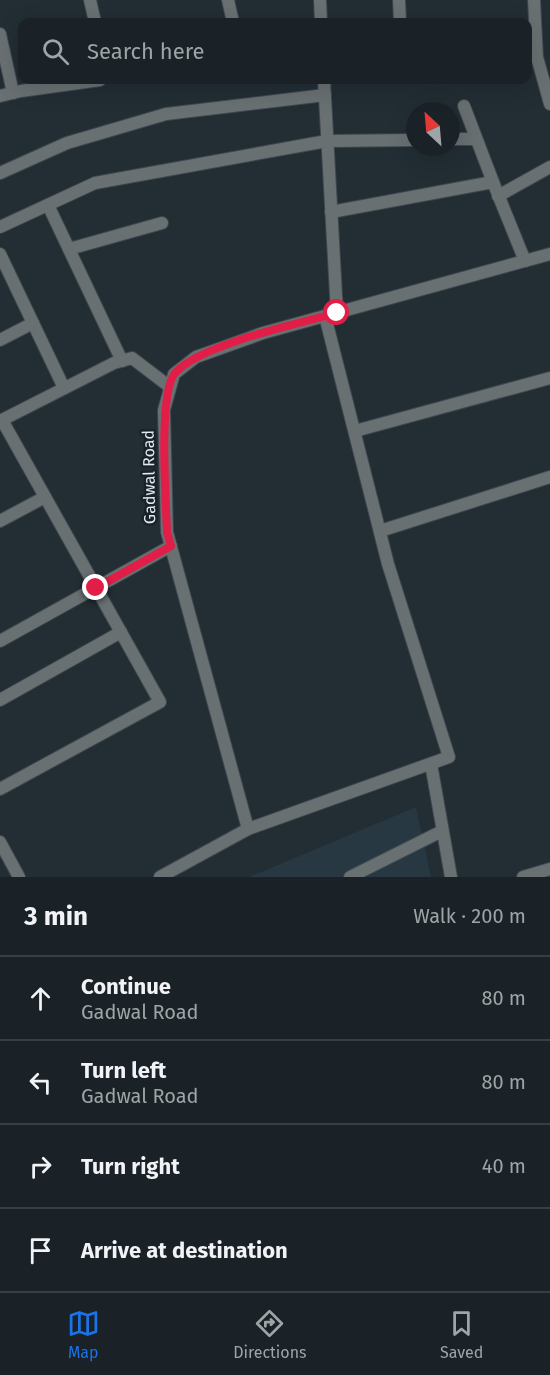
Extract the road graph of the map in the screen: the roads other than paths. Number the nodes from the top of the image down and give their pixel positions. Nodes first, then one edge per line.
1 (90, 0) edge
2 (228, 0) edge
3 (320, 0) edge
4 (399, 0) edge
5 (534, 0) edge
6 (95, 18) edge
7 (233, 18) edge
8 (321, 18) edge
9 (400, 18) edge
10 (0, 34) edge
11 (532, 57) edge
12 (75, 84) edge
13 (324, 84) edge
14 (325, 94) junction
15 (6, 95) edge
16 (550, 104) edge
17 (464, 106) dead end
18 (460, 139) edge
19 (477, 139) junction
20 (406, 140) edge
21 (327, 141) junction
22 (550, 167) edge
23 (0, 173) edge
24 (493, 182) junction
25 (498, 196) junction
26 (48, 205) junction
27 (331, 212) junction
28 (162, 223) dead end
29 (0, 227) edge
30 (69, 249) junction
31 (0, 254) edge
32 (550, 254) edge
33 (525, 261) junction
34 (331, 314) junction
35 (33, 323) junction
36 (0, 340) edge
37 (122, 361) junction
38 (550, 378) edge
39 (170, 387) junction
40 (64, 388) junction
41 (1, 420) edge
42 (355, 431) junction
43 (550, 477) edge
44 (45, 497) junction
45 (0, 521) edge
46 (380, 531) junction
47 (171, 546) junction
48 (96, 588) junction
49 (121, 632) junction
50 (0, 641) edge
51 (0, 699) edge
52 (431, 764) junction
53 (0, 789) edge
54 (248, 829) junction
55 (442, 831) junction
56 (0, 842) edge
57 (550, 869) edge
58 (20, 877) edge
59 (160, 877) edge
60 (350, 877) edge
61 (451, 877) edge
62 (523, 877) edge

1 - 6 street
2 - 7 street
3 - 8 street
4 - 9 street
5 - 11 street
10 - 15 street
11 - 16 street
12 - 15 street
13 - 14 street
14 - 21 street
14 - 23 street
17 - 19 street
18 - 19 street
19 - 24 street
20 - 21 street
21 - 26 street
21 - 27 street
22 - 25 street
24 - 25 street
24 - 27 street
25 - 33 street
26 - 29 street
26 - 30 street
27 - 34 street
28 - 30 street
30 - 37 street
31 - 35 street
32 - 33 street, Gadwal Road
33 - 34 street, Gadwal Road
34 - 39 street, Gadwal Road
34 - 42 street
35 - 36 street
35 - 40 street
37 - 39 street
37 - 40 street
38 - 42 street
39 - 47 street, Gadwal Road
40 - 41 street
41 - 44 street
42 - 46 street
43 - 46 street
44 - 45 street
44 - 48 street
46 - 52 street
47 - 48 street
47 - 54 street, Gadwal Road
48 - 49 street
48 - 50 street
49 - 51 street
49 - 53 street
52 - 54 street
52 - 55 street
54 - 59 street
55 - 60 street
55 - 61 street
56 - 58 street
57 - 62 street

